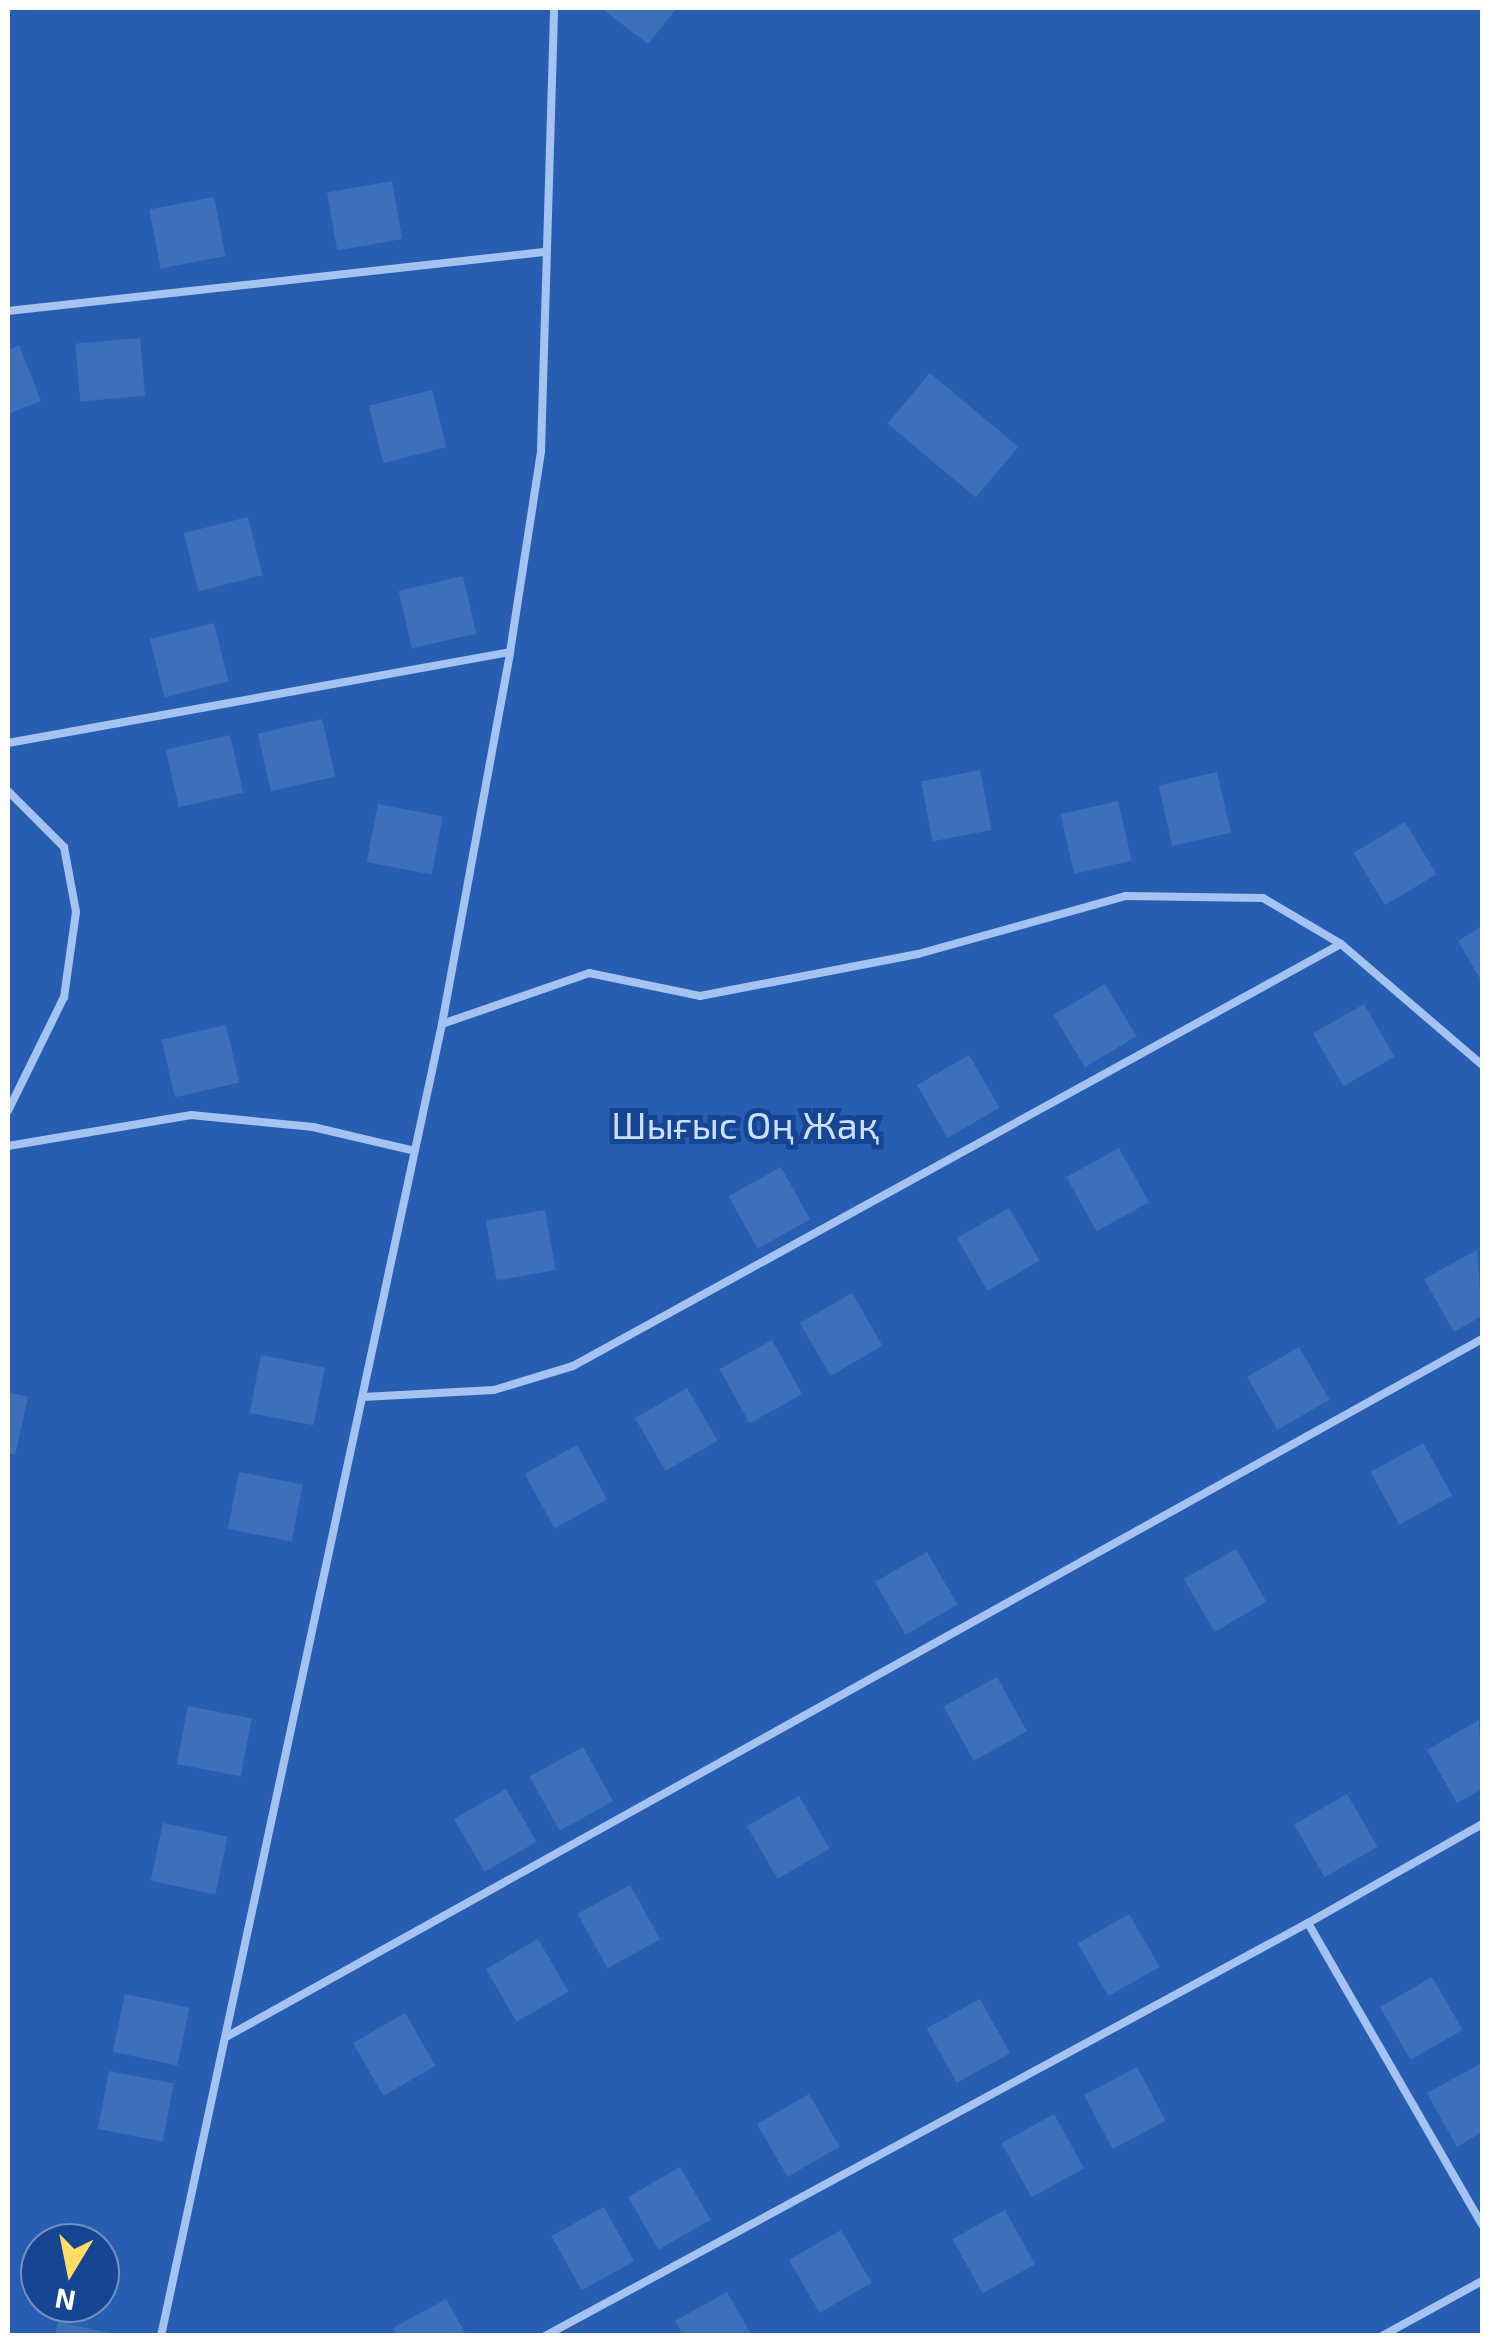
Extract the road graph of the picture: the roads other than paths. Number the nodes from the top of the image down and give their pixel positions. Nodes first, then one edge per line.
1 (554, 8) edge
2 (544, 252) junction
3 (8, 312) edge
4 (510, 652) junction
5 (8, 743) edge
6 (8, 792) edge
7 (1341, 944) junction
8 (442, 1024) junction
9 (1482, 1065) edge
10 (8, 1111) edge
11 (8, 1146) edge
12 (411, 1150) junction
13 (1482, 1339) edge
14 (363, 1398) junction
15 (1482, 1824) edge
16 (1308, 1923) junction
17 (226, 2037) junction
18 (1482, 2224) edge
19 (1482, 2282) edge
20 (161, 2336) edge
21 (545, 2336) edge
22 (1382, 2336) edge

1 - 2 lane
2 - 3 lane
2 - 4 lane
4 - 5 lane
4 - 8 lane
6 - 10 lane
7 - 8 lane
7 - 9 lane
7 - 14 lane
8 - 12 lane
11 - 12 lane
12 - 14 lane
13 - 17 lane
14 - 17 lane
15 - 16 lane
16 - 18 lane
16 - 21 lane
17 - 20 lane
19 - 22 lane

